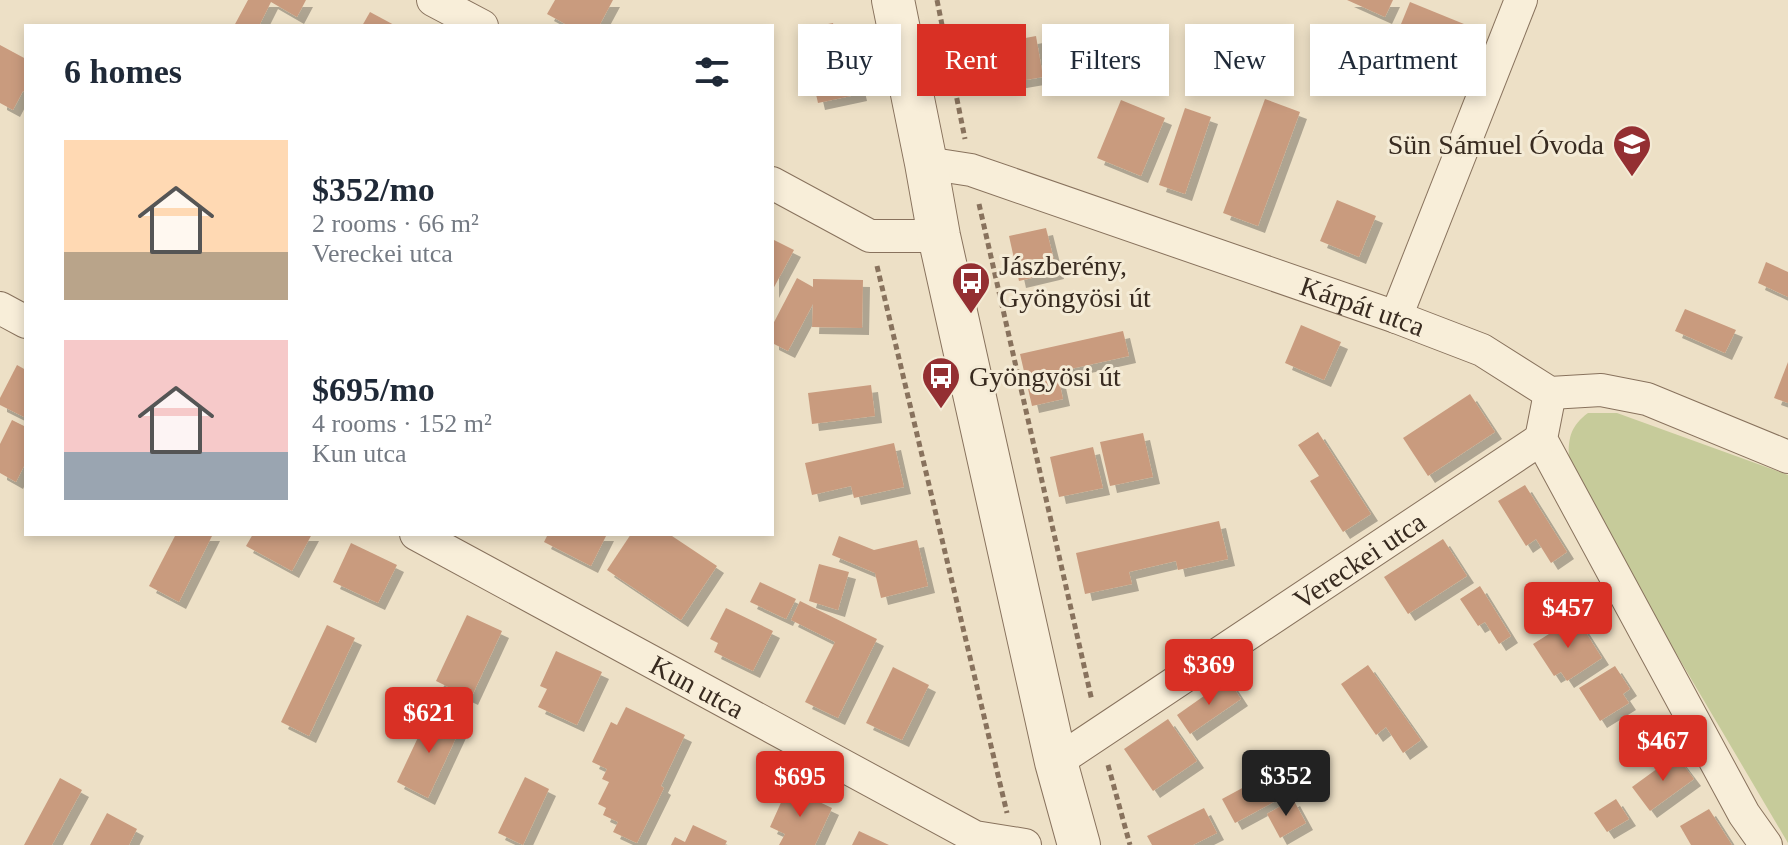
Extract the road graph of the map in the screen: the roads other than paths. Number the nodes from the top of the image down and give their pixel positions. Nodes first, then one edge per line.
1 (433, 0) edge
2 (893, 0) edge
3 (1521, 0) edge
4 (478, 24) edge
5 (926, 163) junction
6 (774, 184) edge
7 (939, 236) junction
8 (0, 308) edge
9 (1396, 317) junction
10 (24, 321) edge
11 (1550, 393) junction
12 (1541, 439) junction
13 (1788, 457) edge
14 (420, 536) edge
15 (1056, 762) junction
16 (1020, 844) edge
17 (1079, 845) edge
18 (1766, 845) edge

1 - 4 street
2 - 5 street
3 - 9 street
5 - 7 street
5 - 9 street, Kárpát utca
6 - 7 street
7 - 15 street
8 - 10 street
9 - 11 street, Kárpát utca
11 - 12 street
11 - 13 street
12 - 15 street, Vereckei utca
12 - 18 street
14 - 16 street, Kun utca
15 - 17 street

